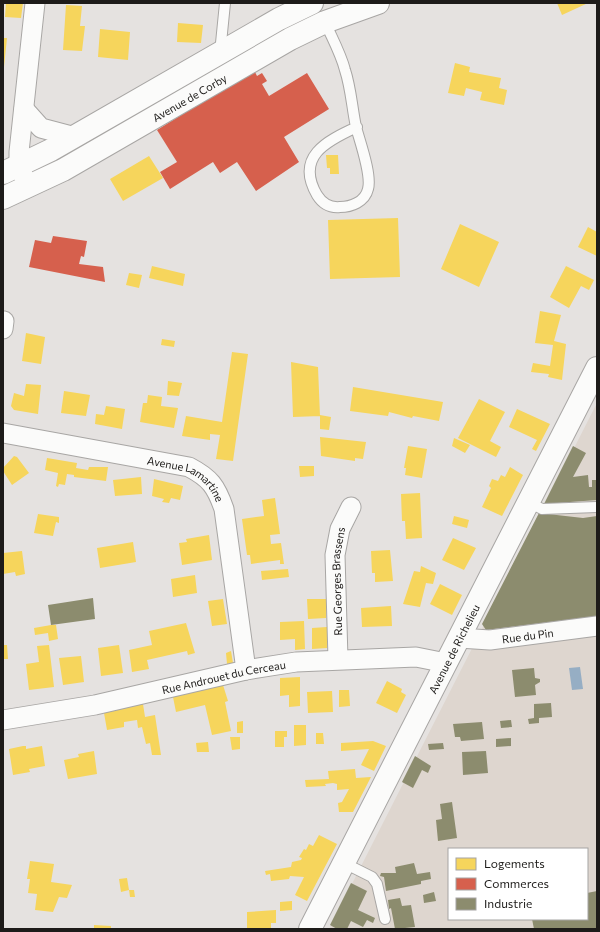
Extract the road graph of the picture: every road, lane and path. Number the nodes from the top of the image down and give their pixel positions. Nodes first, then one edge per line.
1 (34, 3) edge
2 (226, 3) edge
3 (312, 3) edge
4 (378, 3) edge
5 (326, 22) junction
6 (220, 53) junction
7 (24, 109) junction
8 (357, 127) junction
9 (75, 136) junction
10 (11, 170) edge
11 (28, 188) junction
12 (3, 198) edge
13 (597, 368) edge
14 (3, 433) edge
15 (528, 502) junction
16 (351, 507) dead end
17 (597, 507) edge
18 (597, 626) edge
19 (459, 638) junction
20 (338, 659) junction
21 (446, 663) junction
22 (246, 670) junction
23 (3, 720) edge
24 (344, 863) junction
25 (385, 919) dead end
26 (310, 929) edge

1 - 7 street
2 - 6 lane
3 - 6 main road
4 - 5 main road, Avenue de Corby
5 - 8 lane
5 - 11 main road, Avenue de Corby
6 - 9 main road
7 - 9 street
7 - 10 street
8 - 8 lane
9 - 10 main road
10 - 11 street
11 - 12 main road, Avenue de Corby
13 - 15 main road, Avenue de Richelieu
14 - 22 street, Avenue Lamartine
15 - 17 lane
15 - 19 main road, Avenue de Richelieu
16 - 20 street, Rue Georges Brassens
18 - 19 street, Rue du Pin
19 - 21 main road, Avenue de Richelieu
20 - 21 street, Rue Androuet du Cerceau
20 - 22 street, Rue Androuet du Cerceau
21 - 24 main road, Avenue de Richelieu
22 - 23 street, Rue Androuet du Cerceau
24 - 25 lane
24 - 26 main road, Avenue de Richelieu

